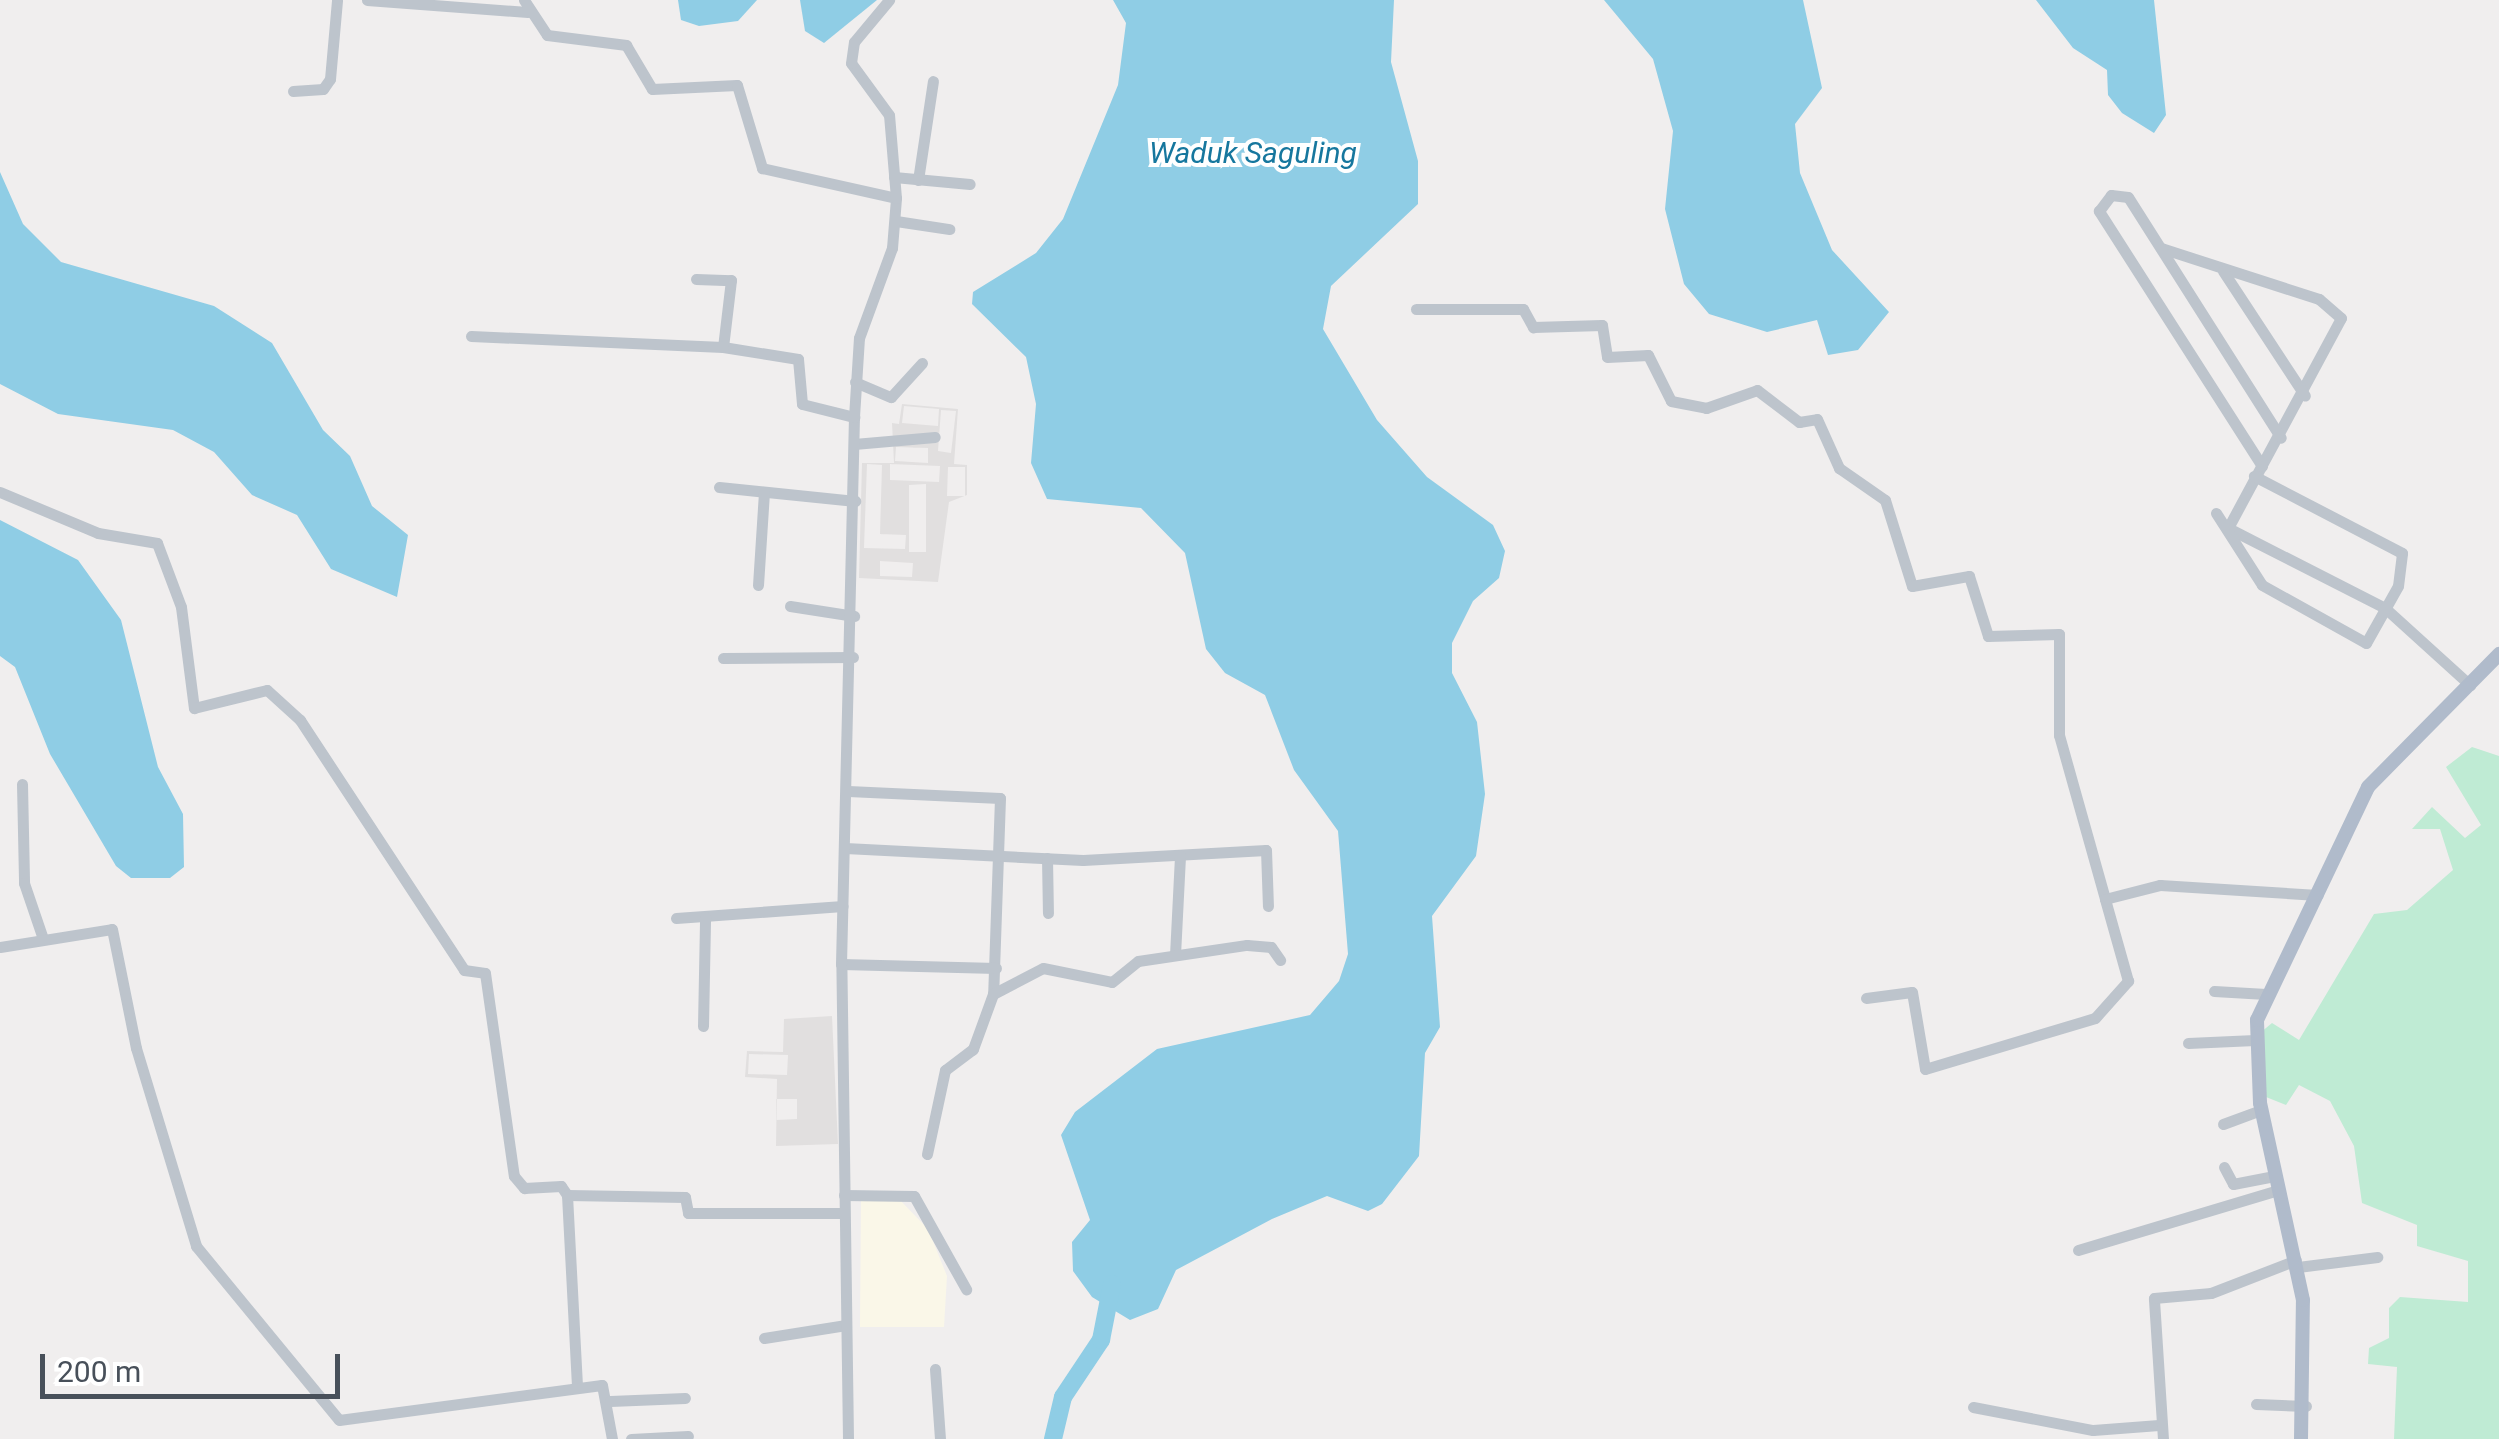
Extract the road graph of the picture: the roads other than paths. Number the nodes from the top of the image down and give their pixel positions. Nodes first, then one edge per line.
1 (337, 0) edge
2 (366, 0) edge
3 (889, 0) edge
4 (468, 5) edge
5 (526, 6) edge
6 (933, 81) dead end
7 (293, 91) dead end
8 (894, 177) junction
9 (918, 180) junction
10 (970, 184) dead end
11 (896, 198) junction
12 (896, 221) junction
13 (949, 229) dead end
14 (2161, 248) junction
15 (2223, 270) junction
16 (696, 279) dead end
17 (1416, 310) dead end
18 (471, 336) dead end
19 (723, 347) junction
20 (922, 363) dead end
21 (855, 382) junction
22 (2305, 396) junction
23 (854, 417) junction
24 (935, 437) dead end
25 (2281, 438) junction
26 (854, 444) junction
27 (2258, 471) junction
28 (719, 487) dead end
29 (0, 492) edge
30 (764, 492) junction
31 (855, 501) junction
32 (2216, 513) dead end
33 (2228, 528) junction
34 (758, 585) dead end
35 (790, 606) dead end
36 (2385, 608) junction
37 (854, 616) junction
38 (2499, 654) edge
39 (852, 657) junction
40 (723, 658) dead end
41 (2470, 685) junction
42 (22, 784) dead end
43 (848, 791) junction
44 (845, 848) junction
45 (994, 855) junction
46 (1180, 856) junction
47 (1047, 858) junction
48 (2318, 895) junction
49 (2105, 900) junction
50 (843, 906) junction
51 (1268, 906) dead end
52 (1048, 913) dead end
53 (706, 917) junction
54 (676, 918) dead end
55 (42, 936) junction
56 (0, 947) edge
57 (1174, 954) junction
58 (1280, 960) dead end
59 (841, 964) junction
60 (996, 968) junction
61 (2214, 991) dead end
62 (993, 994) junction
63 (2266, 994) junction
64 (1866, 998) dead end
65 (704, 1026) dead end
66 (2255, 1040) junction
67 (2188, 1043) dead end
68 (2262, 1110) junction
69 (2223, 1124) dead end
70 (928, 1154) dead end
71 (2224, 1166) dead end
72 (2276, 1183) junction
73 (844, 1195) junction
74 (567, 1196) junction
75 (844, 1213) junction
76 (2164, 1214) dead end
77 (2166, 1228) junction
78 (2078, 1250) dead end
79 (2377, 1257) dead end
80 (2297, 1263) junction
81 (966, 1288) dead end
82 (846, 1325) junction
83 (764, 1338) dead end
84 (935, 1368) dead end
85 (577, 1386) junction
86 (684, 1398) dead end
87 (610, 1401) junction
88 (2256, 1404) dead end
89 (2306, 1406) junction
90 (1973, 1407) dead end
91 (2159, 1425) junction
92 (688, 1436) dead end
93 (612, 1439) edge
94 (631, 1439) edge
95 (848, 1439) edge
96 (940, 1439) edge
97 (2163, 1439) edge
98 (2301, 1439) edge

1 - 7 street
2 - 4 street
3 - 8 street
4 - 5 street
5 - 11 street
6 - 9 street
8 - 9 street
8 - 11 street
9 - 10 street
11 - 12 street
12 - 13 street
12 - 21 street
14 - 15 street
14 - 25 street
14 - 27 street
15 - 22 street
15 - 22 street
16 - 19 street
17 - 49 street
18 - 19 street
19 - 23 street
20 - 21 street
21 - 23 street
22 - 25 street
23 - 26 street
24 - 26 street
25 - 27 street
26 - 31 street
27 - 33 street
27 - 36 street
28 - 30 street
29 - 74 street
30 - 31 street
30 - 34 street
31 - 37 street
32 - 33 street
33 - 36 street
33 - 36 street
35 - 37 street
36 - 41 street
37 - 39 street
38 - 41 main road
39 - 40 street
39 - 43 street
41 - 48 main road
42 - 55 street
43 - 44 street
43 - 45 street
44 - 45 street
44 - 50 street
45 - 47 street
45 - 60 street
46 - 47 street
46 - 51 street
46 - 57 street
47 - 52 street
48 - 49 street
48 - 63 main road
49 - 64 street
50 - 53 street
50 - 59 street
53 - 54 street
53 - 65 street
55 - 56 street
55 - 85 street
57 - 58 street
57 - 62 street
59 - 60 street
59 - 73 street
60 - 62 street
61 - 63 street
62 - 70 street
63 - 66 main road
66 - 67 street
66 - 68 main road
68 - 69 street
68 - 72 main road
71 - 72 street
72 - 77 street
72 - 80 main road
73 - 75 street
73 - 81 street
74 - 75 street
74 - 85 street
75 - 82 street
76 - 77 street
77 - 78 street
79 - 80 street
80 - 89 main road
80 - 91 street
82 - 83 street
82 - 95 street
84 - 96 street
85 - 87 street
86 - 87 street
87 - 93 street
88 - 89 street
89 - 98 main road
90 - 91 street
91 - 97 street
92 - 94 street

